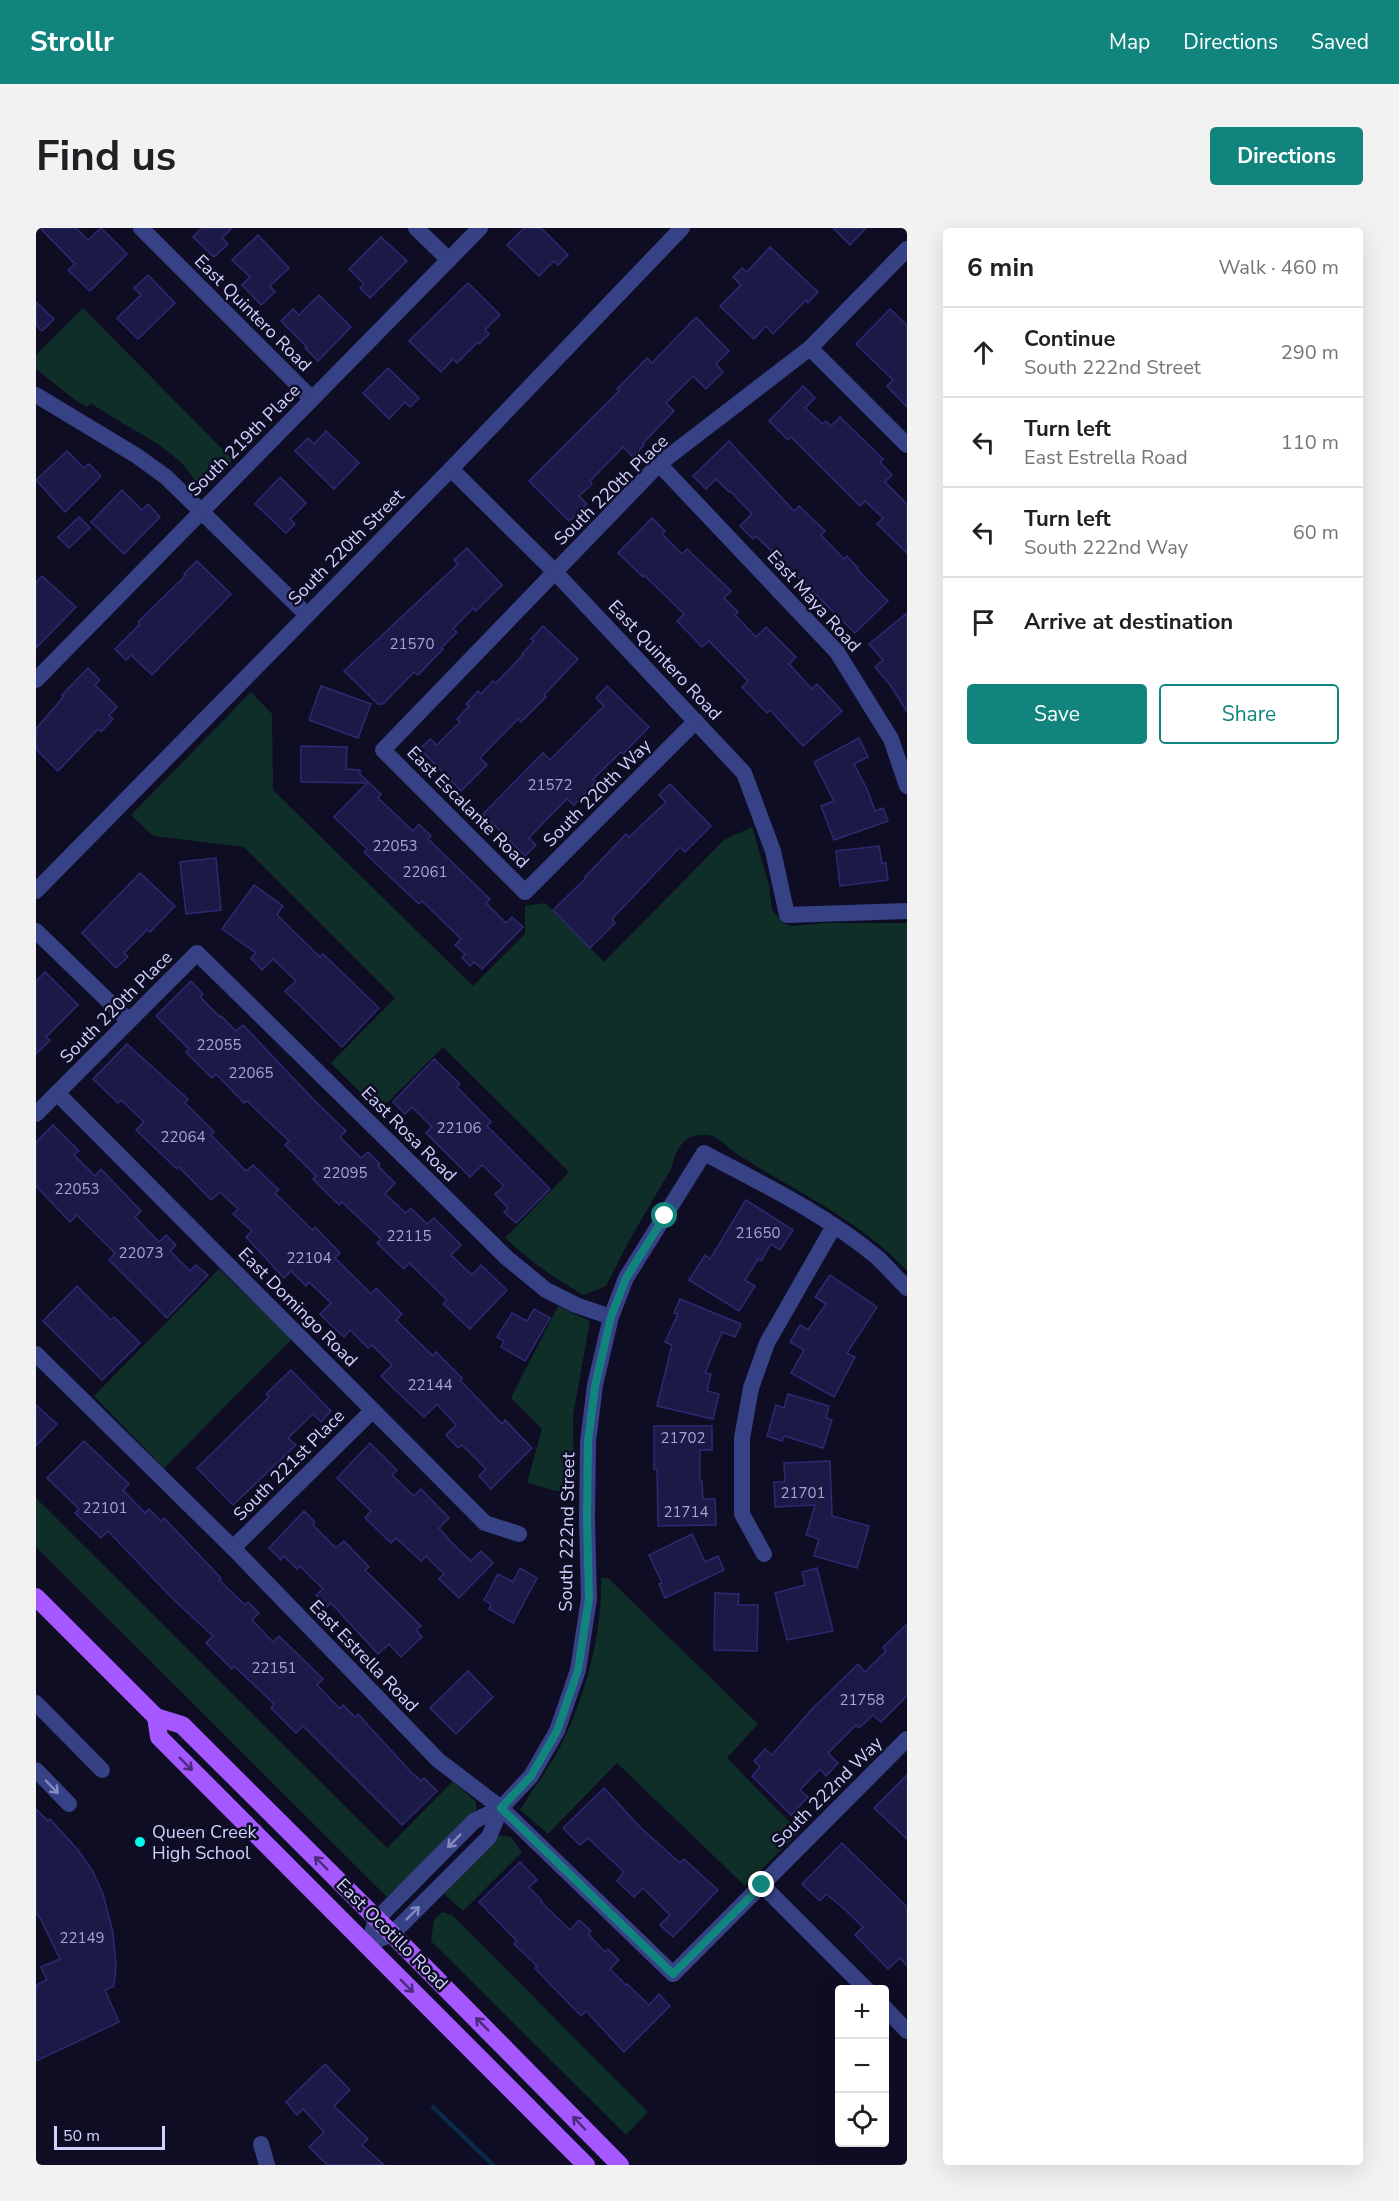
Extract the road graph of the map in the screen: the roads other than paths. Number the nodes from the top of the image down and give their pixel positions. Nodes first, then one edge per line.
1 (141, 228) edge
2 (416, 228) edge
3 (480, 228) edge
4 (682, 228) edge
5 (907, 249) edge
6 (448, 261) junction
7 (810, 348) junction
8 (36, 394) edge
9 (312, 399) junction
10 (907, 445) edge
11 (659, 464) junction
12 (451, 469) junction
13 (202, 511) junction
14 (555, 572) junction
15 (307, 615) junction
16 (36, 680) edge
17 (696, 721) junction
18 (383, 750) joint
19 (907, 786) edge
20 (36, 891) edge
21 (525, 892) joint
22 (907, 911) edge
23 (36, 931) edge
24 (197, 953) joint
25 (129, 1021) junction
26 (57, 1093) junction
27 (36, 1114) edge
28 (834, 1226) junction
29 (907, 1288) edge
30 (611, 1317) junction
31 (36, 1354) edge
32 (373, 1410) junction
33 (519, 1534) dead end
34 (233, 1548) junction
35 (764, 1554) dead end
36 (36, 1597) edge
37 (36, 1703) edge
38 (156, 1717) junction
39 (907, 1739) edge
40 (36, 1770) edge
41 (102, 1770) dead end
42 (69, 1804) dead end
43 (501, 1808) junction
44 (762, 1885) junction
45 (377, 1919) junction
46 (392, 1934) junction
47 (366, 1944) junction
48 (673, 1974) joint
49 (863, 1985) edge
50 (889, 2011) edge
51 (907, 2031) edge
52 (261, 2144) dead end
53 (267, 2165) edge
54 (586, 2165) edge
55 (620, 2165) edge

1 - 9 street, East Quintero Road
2 - 6 street
3 - 6 street, South 219th Place
4 - 12 street, South 220th Street
5 - 7 street, South 220th Place
6 - 9 street, South 219th Place
7 - 10 street
7 - 11 street, South 220th Place
8 - 13 street
9 - 13 street, South 219th Place
11 - 14 street, South 220th Place
11 - 19 street, East Maya Road
12 - 14 street, East Quintero Road
12 - 15 street, South 220th Street
13 - 15 street
13 - 16 street, South 219th Place
14 - 17 street, East Quintero Road
14 - 18 street, South 220th Place
15 - 20 street, South 220th Street
17 - 21 street, South 220th Way
17 - 22 street, East Quintero Road
18 - 21 street, East Escalante Road
23 - 25 street
24 - 25 street, South 220th Place
24 - 30 street, East Rosa Road
25 - 26 street, South 220th Place
26 - 27 street, South 220th Place
26 - 32 street, East Domingo Road
28 - 29 street
28 - 30 street, South 222nd Street
28 - 35 street
30 - 43 street, South 222nd Street
31 - 34 street, East Estrella Road
32 - 33 street, East Domingo Road
32 - 34 street, South 221st Place
34 - 43 street, East Estrella Road
36 - 38 main road, East Ocotillo Road
37 - 41 street
45 -> 38 main road, East Ocotillo Road
38 -> 47 main road, East Ocotillo Road
39 - 44 street, South 222nd Way
40 -> 42 street
43 -> 45 street, South 222nd Street
46 -> 43 street, South 222nd Street
43 - 48 street, East Estrella Road
44 - 48 street, South 222nd Way
44 - 49 street
45 - 46 main road, East Ocotillo Road
45 - 47 street, South 222nd Street
46 - 47 street, South 222nd Street
55 -> 46 main road, East Ocotillo Road
47 -> 54 main road, East Ocotillo Road
50 - 51 street
52 - 53 street

